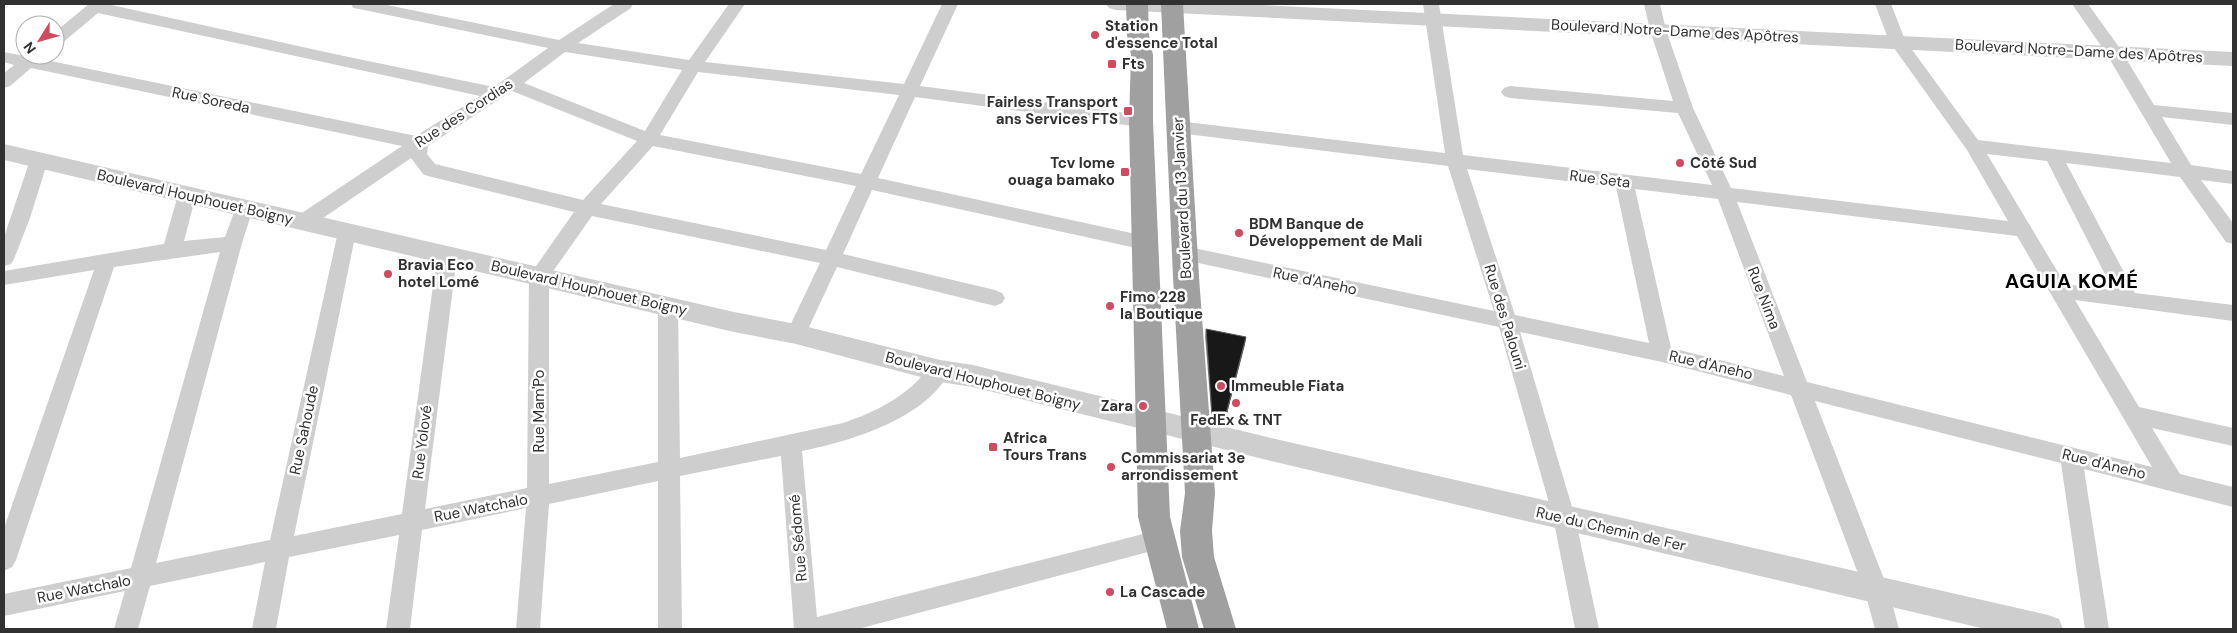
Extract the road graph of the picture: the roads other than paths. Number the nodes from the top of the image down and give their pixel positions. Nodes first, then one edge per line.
1 (358, 4) edge
2 (625, 4) edge
3 (737, 4) edge
4 (950, 4) edge
5 (1130, 4) edge
6 (1652, 4) edge
7 (1883, 4) edge
8 (2080, 4) edge
9 (97, 5) edge
10 (1172, 5) edge
11 (1432, 12) edge
12 (1658, 30) junction
13 (65, 32) edge
14 (1898, 41) junction
15 (562, 46) junction
16 (2113, 52) junction
17 (2233, 59) edge
18 (25, 65) edge
19 (60, 65) edge
20 (693, 66) junction
21 (4, 82) edge
22 (510, 84) junction
23 (909, 90) junction
24 (1510, 92) dead end
25 (494, 93) junction
26 (1684, 108) junction
27 (2148, 110) junction
28 (2233, 119) edge
29 (1141, 121) junction
30 (1178, 127) junction
31 (649, 139) junction
32 (419, 142) junction
33 (1973, 146) junction
34 (4, 152) edge
35 (2052, 154) junction
36 (40, 160) junction
37 (1455, 160) junction
38 (2185, 171) junction
39 (2233, 177) edge
40 (867, 182) junction
41 (1624, 182) junction
42 (1724, 194) junction
43 (187, 195) junction
44 (587, 208) junction
45 (244, 209) junction
46 (303, 222) junction
47 (2023, 230) junction
48 (347, 232) junction
49 (2233, 237) edge
50 (232, 243) junction
51 (1144, 243) junction
52 (172, 250) junction
53 (1184, 253) junction
54 (446, 256) junction
55 (831, 258) junction
56 (4, 259) edge
57 (106, 263) junction
58 (539, 276) junction
59 (4, 278) edge
60 (2061, 291) junction
61 (996, 298) dead end
62 (2128, 299) junction
63 (668, 307) junction
64 (2233, 313) edge
65 (1507, 321) junction
66 (796, 334) junction
67 (1662, 354) junction
68 (940, 371) junction
69 (1797, 386) junction
70 (2134, 415) junction
71 (1174, 428) junction
72 (2233, 437) edge
73 (791, 446) junction
74 (2071, 455) junction
75 (670, 469) junction
76 (2172, 481) junction
77 (538, 496) junction
78 (2233, 497) edge
79 (1564, 517) junction
80 (412, 522) junction
81 (1159, 540) junction
82 (279, 550) junction
83 (4, 560) edge
84 (140, 578) junction
85 (1877, 592) junction
86 (4, 605) edge
87 (126, 629) edge
88 (264, 629) edge
89 (398, 629) edge
90 (528, 629) edge
91 (670, 629) edge
92 (806, 629) edge
93 (816, 629) edge
94 (1183, 629) edge
95 (1220, 629) edge
96 (1587, 629) edge
97 (1887, 629) edge
98 (2048, 629) edge
99 (2097, 629) edge

1 - 15 street
2 - 15 street, Rue des Cordias
3 - 20 street
4 - 23 street
5 - 10 street, Boulevard Notre-Dame des Apôtres
5 - 29 highway, Boulevard du 13 Janvier
6 - 12 street, Rue Nima
7 - 14 street
8 - 16 street
9 - 13 street
9 - 25 street
10 - 11 street, Boulevard Notre-Dame des Apôtres
10 - 30 highway, Boulevard du 13 Janvier
11 - 12 street, Boulevard Notre-Dame des Apôtres
11 - 37 street, Rue des Palouni
12 - 14 street, Boulevard Notre-Dame des Apôtres
12 - 26 street, Rue Nima
14 - 16 street, Boulevard Notre-Dame des Apôtres
14 - 33 street
15 - 20 street
15 - 22 street, Rue des Cordias
16 - 17 street, Boulevard Notre-Dame des Apôtres
16 - 27 street
18 - 21 street
19 - 32 street, Rue Soreda
20 - 23 street
20 - 31 street
22 - 25 street, Rue des Cordias
22 - 31 street
23 - 29 street
23 - 40 street
24 - 26 street
25 - 32 street, Rue des Cordias
26 - 42 street, Rue Nima
27 - 28 street
27 - 38 street
29 - 51 highway, Boulevard du 13 Janvier
30 - 37 street, Rue Seta
30 - 53 highway, Boulevard du 13 Janvier
31 - 40 street
31 - 44 street
32 - 44 street
32 - 46 street, Rue des Cordias
33 - 35 street
33 - 47 street
34 - 36 street, Boulevard Houphouet Boigny
35 - 38 street
35 - 62 street
36 - 43 street, Boulevard Houphouet Boigny
36 - 56 street
37 - 41 street, Rue Seta
37 - 65 street, Rue des Palouni
38 - 39 street
38 - 49 street
40 - 51 street
40 - 55 street
41 - 42 street, Rue Seta
41 - 67 street
42 - 47 street, Rue Seta
42 - 69 street, Rue Nima
43 - 45 street, Boulevard Houphouet Boigny
43 - 52 street
44 - 55 street
44 - 58 street
45 - 46 street, Boulevard Houphouet Boigny
45 - 50 street
46 - 48 street, Boulevard Houphouet Boigny
47 - 60 street
48 - 54 street, Boulevard Houphouet Boigny
48 - 82 street, Rue Sahoude
50 - 52 street
50 - 84 street
51 - 71 highway, Boulevard du 13 Janvier
52 - 57 street
53 - 65 street, Rue d'Aneho
53 - 71 highway, Boulevard du 13 Janvier
54 - 58 street, Boulevard Houphouet Boigny
54 - 80 street, Rue Yolové
55 - 61 street
55 - 66 street
57 - 59 street
57 - 83 street
58 - 63 street, Boulevard Houphouet Boigny
58 - 77 street, Rue Mam'Po
60 - 62 street
60 - 70 street
62 - 64 street
63 - 66 street, Boulevard Houphouet Boigny
63 - 75 street
65 - 67 street, Rue d'Aneho
65 - 79 street, Rue des Palouni
66 - 68 street, Boulevard Houphouet Boigny
67 - 69 street, Rue d'Aneho
68 - 71 street, Boulevard Houphouet Boigny
68 - 73 street, Rue Watchalo
69 - 74 street, Rue d'Aneho
69 - 85 street, Rue Nima
70 - 72 street
70 - 76 street
71 - 79 street, Rue du Chemin de Fer
71 - 81 highway, Boulevard du 13 Janvier
71 - 95 highway, Boulevard du 13 Janvier
73 - 75 street, Rue Watchalo
73 - 92 street, Rue Sédomé
74 - 76 street, Rue d'Aneho
74 - 99 street
75 - 77 street, Rue Watchalo
75 - 91 street
76 - 78 street, Rue d'Aneho
77 - 80 street, Rue Watchalo
77 - 90 street, Rue Mam'Po
79 - 85 street, Rue du Chemin de Fer
79 - 96 street, Rue des Palouni
80 - 82 street, Rue Watchalo
80 - 89 street, Rue Yolové
81 - 93 street
81 - 94 highway, Boulevard du 13 Janvier
82 - 84 street, Rue Watchalo
82 - 88 street, Rue Sahoude
84 - 86 street, Rue Watchalo
84 - 87 street
85 - 97 street, Rue Nima
85 - 98 street, Rue du Chemin de Fer

